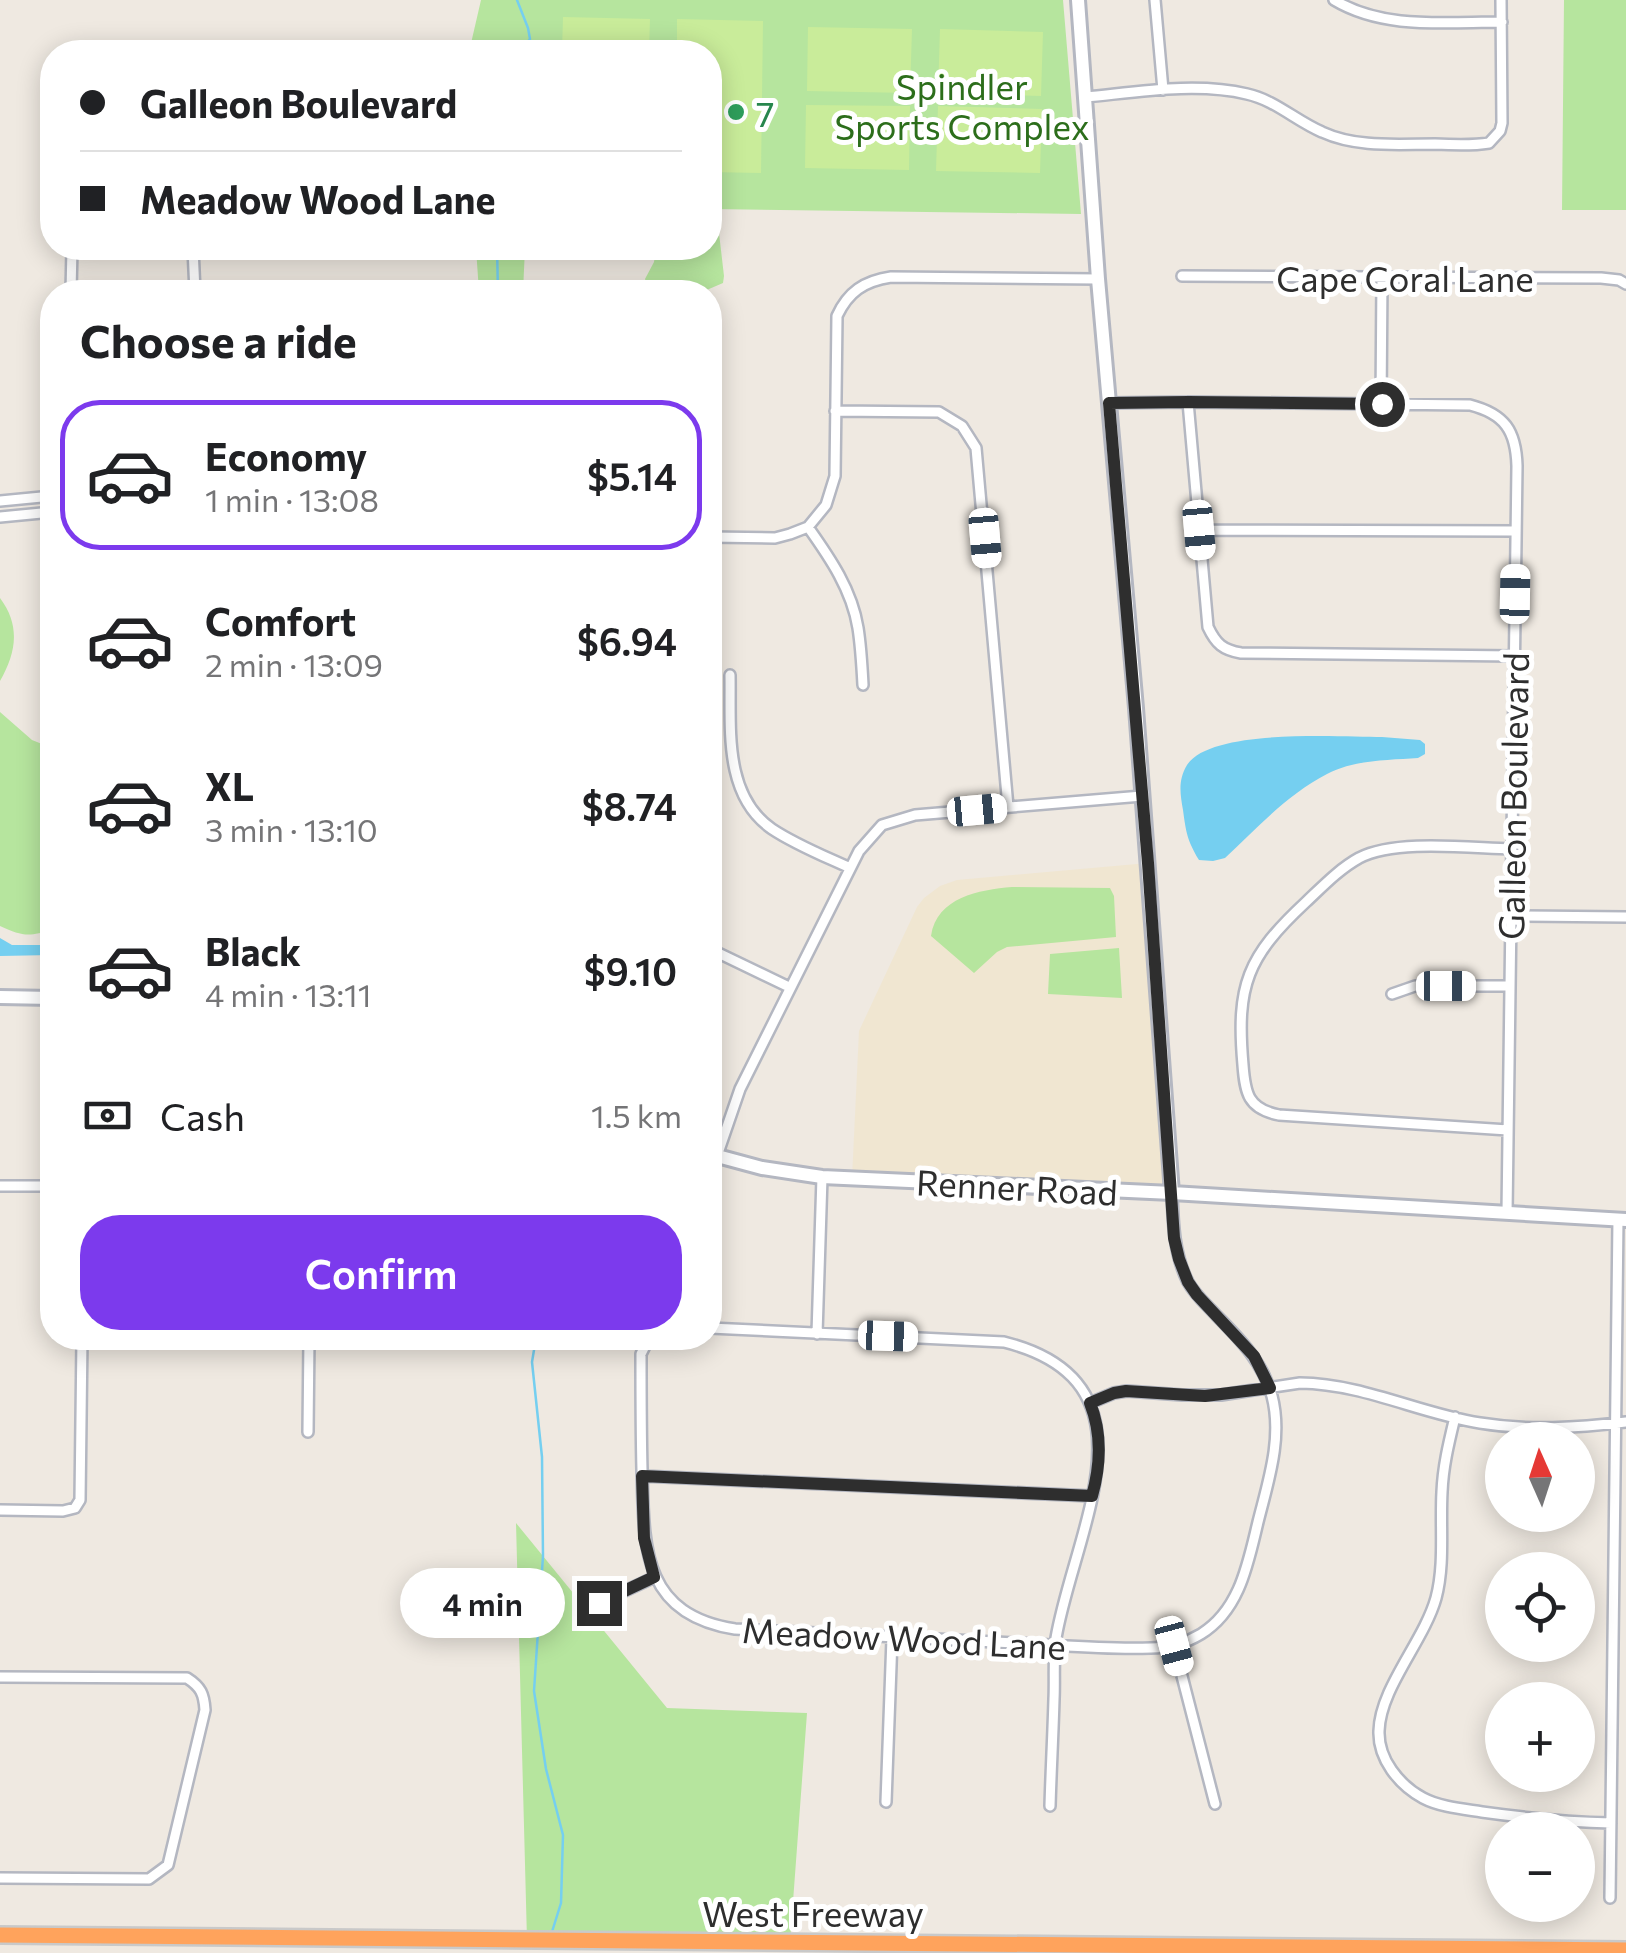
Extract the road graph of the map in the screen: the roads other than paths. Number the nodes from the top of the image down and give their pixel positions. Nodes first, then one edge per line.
1 (1078, 0) edge
2 (1155, 0) edge
3 (1334, 0) edge
4 (1502, 0) edge
5 (1502, 22) junction
6 (1163, 90) junction
7 (1086, 97) junction
8 (1182, 276) dead end
9 (1382, 276) junction
10 (1098, 279) junction
11 (1626, 284) edge
12 (1188, 402) junction
13 (1109, 403) junction
14 (1382, 404) junction
15 (835, 411) junction
16 (40, 497) edge
17 (0, 501) edge
18 (40, 513) edge
19 (0, 517) edge
20 (808, 527) junction
21 (1199, 530) junction
22 (1516, 531) junction
23 (722, 537) edge
24 (1514, 656) junction
25 (730, 675) dead end
26 (864, 685) dead end
27 (1142, 796) junction
28 (1008, 807) junction
29 (1511, 849) junction
30 (850, 868) junction
31 (1510, 916) junction
32 (1626, 917) edge
33 (722, 955) edge
34 (1510, 986) junction
35 (790, 987) junction
36 (1392, 994) dead end
37 (0, 998) edge
38 (40, 998) edge
39 (1508, 1130) junction
40 (722, 1133) edge
41 (722, 1157) edge
42 (822, 1177) junction
43 (0, 1186) edge
44 (40, 1186) edge
45 (1172, 1193) junction
46 (1508, 1212) junction
47 (1622, 1220) edge
48 (722, 1329) edge
49 (817, 1334) junction
50 (82, 1350) edge
51 (309, 1350) edge
52 (642, 1350) edge
53 (1270, 1388) junction
54 (1090, 1403) junction
55 (1455, 1417) junction
56 (1621, 1422) edge
57 (308, 1432) dead end
58 (642, 1476) junction
59 (1092, 1496) junction
60 (0, 1510) edge
61 (654, 1577) junction
62 (599, 1603) dead end
63 (892, 1638) junction
64 (1055, 1645) junction
65 (1174, 1646) junction
66 (0, 1677) edge
67 (886, 1802) dead end
68 (1215, 1804) dead end
69 (1050, 1806) dead end
70 (1611, 1822) junction
71 (0, 1878) edge
72 (1610, 1898) dead end
73 (0, 1935) edge
74 (1626, 1950) edge

1 - 7 street
2 - 6 street
3 - 5 street
4 - 5 street
5 - 6 street
6 - 7 street
7 - 10 street
8 - 9 street, Cape Coral Lane
9 - 11 street, Cape Coral Lane
9 - 14 street
10 - 13 street
10 - 15 street
12 - 13 street, Galleon Boulevard
12 - 14 street, Galleon Boulevard
12 - 21 street
13 - 27 street
14 - 22 street, Galleon Boulevard
15 - 20 street
15 - 28 street
16 - 17 street
18 - 19 street
20 - 23 street
20 - 26 street
21 - 22 street
21 - 24 street
22 - 24 street, Galleon Boulevard
24 - 29 street, Galleon Boulevard
25 - 30 street
27 - 28 street
27 - 45 street
28 - 30 street
29 - 31 street, Galleon Boulevard
29 - 39 street
30 - 35 street
31 - 32 street
31 - 34 street, Galleon Boulevard
33 - 35 street
34 - 36 street
34 - 39 street, Galleon Boulevard
35 - 40 street
37 - 38 street
39 - 46 street, Galleon Boulevard
41 - 42 street, Renner Road
42 - 45 street, Renner Road
42 - 49 street
43 - 44 street
45 - 46 street, Renner Road
45 - 53 street
46 - 47 street, Renner Road
47 - 56 street
48 - 49 street
49 - 54 street
50 - 60 street
51 - 57 street
52 - 58 street
53 - 54 street
53 - 55 street
53 - 65 street
54 - 59 street
55 - 56 street
55 - 70 street
56 - 70 street
58 - 59 street
58 - 61 street
59 - 64 street
61 - 62 street
61 - 63 street, Meadow Wood Lane
63 - 64 street, Meadow Wood Lane
63 - 67 street
64 - 65 street, Meadow Wood Lane
64 - 69 street
65 - 68 street
66 - 71 street
70 - 72 street
73 - 74 highway, West Freeway

